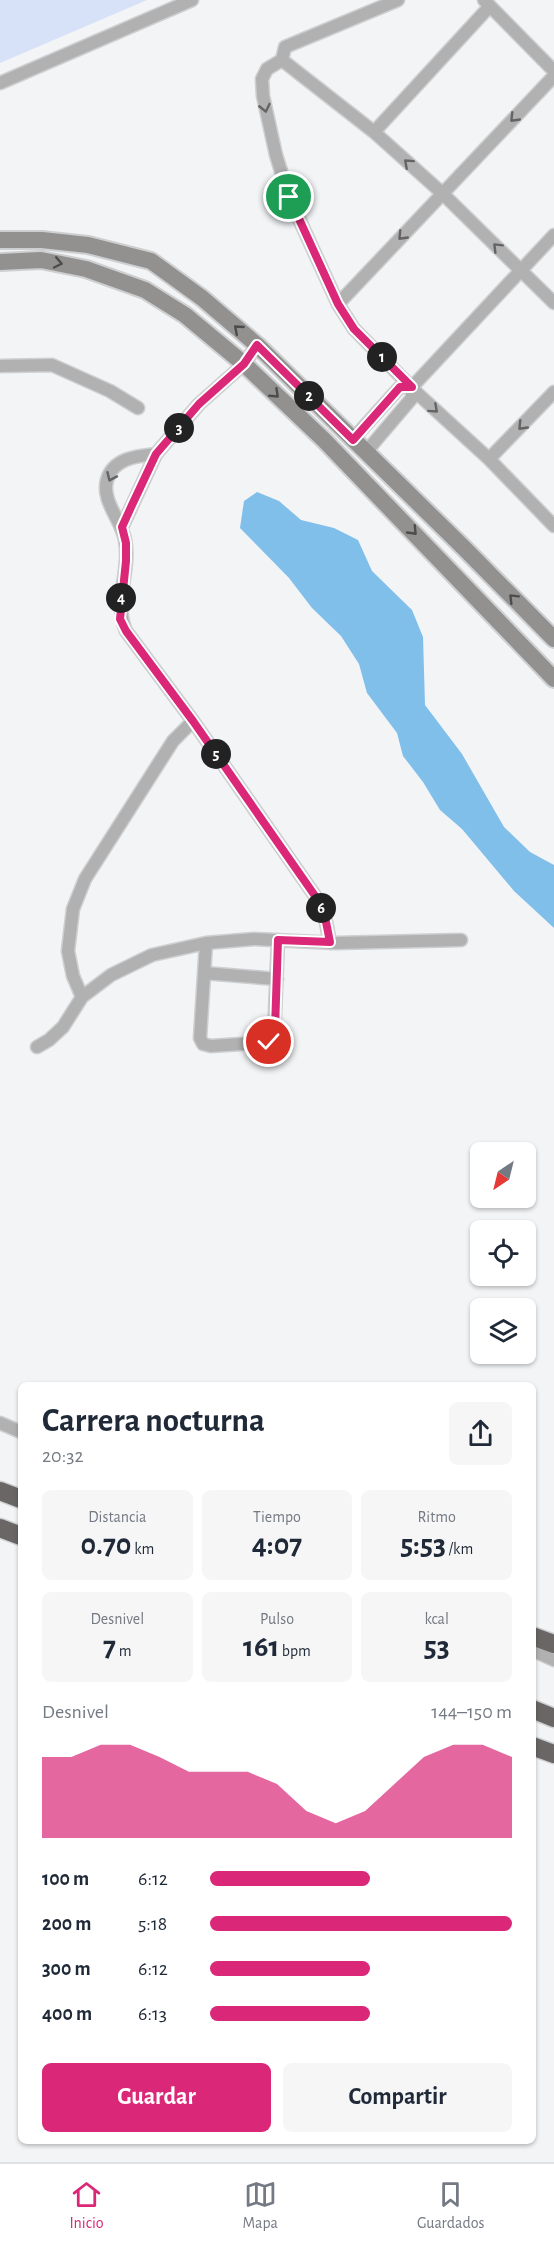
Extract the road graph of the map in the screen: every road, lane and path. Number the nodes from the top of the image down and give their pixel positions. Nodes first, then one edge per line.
1 (192, 0) edge
2 (398, 0) edge
3 (487, 3) edge
4 (282, 60) junction
5 (554, 71) edge
6 (554, 76) edge
7 (0, 83) edge
8 (374, 132) junction
9 (442, 193) junction
10 (554, 235) edge
11 (0, 240) edge
12 (0, 262) edge
13 (521, 270) junction
14 (554, 303) edge
15 (338, 304) junction
16 (257, 345) junction
17 (244, 364) junction
18 (0, 366) edge
19 (412, 387) junction
20 (554, 392) edge
21 (138, 408) dead end
22 (353, 440) junction
23 (366, 452) junction
24 (156, 454) junction
25 (489, 459) junction
26 (554, 526) edge
27 (122, 527) junction
28 (554, 639) edge
29 (554, 679) edge
30 (193, 721) junction
31 (278, 940) junction
32 (461, 940) dead end
33 (330, 942) junction
34 (206, 943) junction
35 (204, 973) junction
36 (277, 979) junction
37 (82, 997) junction
38 (37, 1047) dead end
39 (0, 1423) edge
40 (18, 1431) edge
41 (0, 1491) edge
42 (18, 1498) edge
43 (0, 1528) edge
44 (18, 1535) edge
45 (536, 1637) edge
46 (554, 1644) edge
47 (536, 1652) edge
48 (554, 1660) edge
49 (536, 1711) edge
50 (554, 1718) edge
51 (536, 1747) edge
52 (554, 1754) edge

1 - 7 street
2 - 4 street
3 - 5 street
3 - 8 street
4 - 8 street
4 -> 15 street
6 -> 9 street
9 -> 8 street
13 -> 9 street
9 -> 15 street
10 - 13 street
16 -> 11 street
12 -> 17 street
13 - 14 street
13 - 19 street
15 - 19 street
16 - 17 street
16 - 22 street
17 - 24 street
17 -> 29 street
18 - 21 street
19 - 22 street
19 - 23 street
19 -> 25 street
20 -> 25 street
22 - 23 street
28 -> 23 street
24 - 27 street
24 -> 27 street
25 - 26 street
27 - 30 street
30 - 33 street
30 - 37 street
31 - 33 street
31 - 34 street
31 - 36 street
32 - 33 street
34 - 35 street
34 - 37 street
35 - 36 street
35 - 36 street
37 - 38 street
39 - 40 street
41 - 42 highway
43 - 44 highway
45 - 46 highway
47 - 48 street
49 - 50 highway
51 - 52 highway

